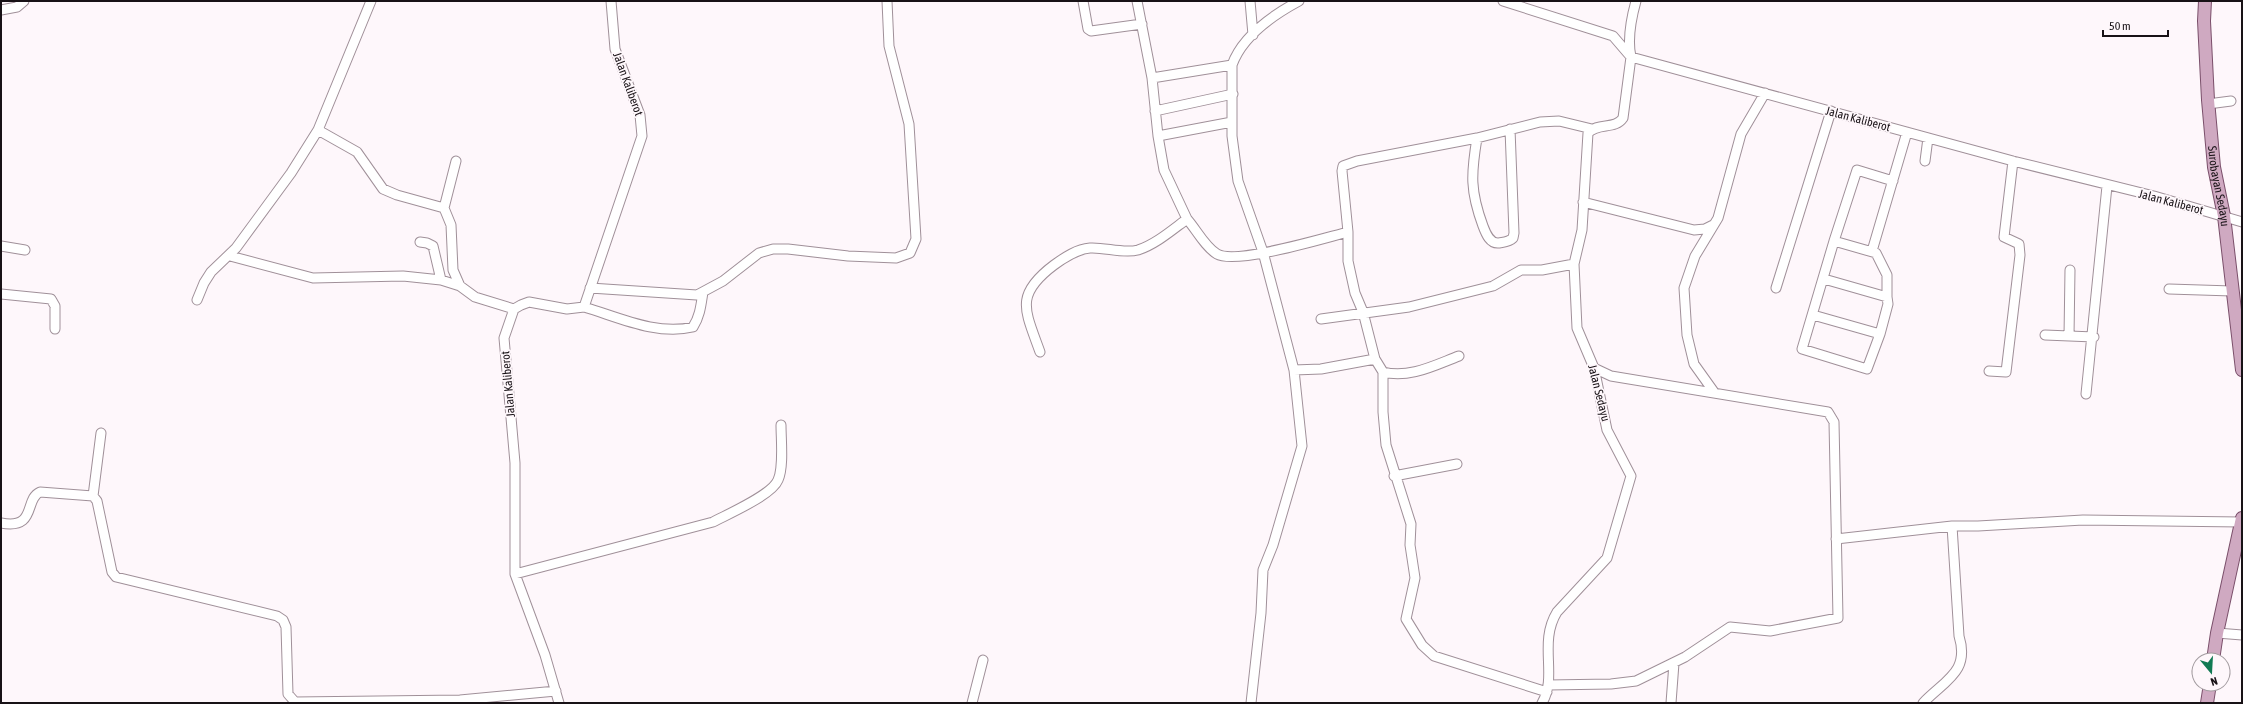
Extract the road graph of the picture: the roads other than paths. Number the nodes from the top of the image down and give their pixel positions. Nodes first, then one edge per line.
1 (24, 1) edge
2 (371, 1) edge
3 (611, 1) edge
4 (887, 1) edge
5 (1083, 1) edge
6 (1138, 1) edge
7 (1250, 1) edge
8 (1299, 1) edge
9 (1503, 1) edge
10 (1636, 1) edge
11 (2205, 1) edge
12 (1, 10) edge
13 (1142, 24) junction
14 (1253, 35) junction
15 (1631, 57) junction
16 (1232, 66) junction
17 (1152, 78) junction
18 (1765, 93) junction
19 (1233, 94) junction
20 (2231, 101) dead end
21 (2208, 104) junction
22 (1155, 110) junction
23 (1831, 111) junction
24 (1232, 122) junction
25 (1592, 128) junction
26 (1510, 129) junction
27 (318, 130) junction
28 (1907, 132) junction
29 (1158, 136) junction
30 (1477, 138) junction
31 (1928, 138) junction
32 (456, 161) dead end
33 (1925, 161) dead end
34 (2013, 161) junction
35 (1893, 181) junction
36 (2107, 186) junction
37 (1584, 202) junction
38 (444, 208) junction
39 (2224, 216) junction
40 (1187, 219) junction
41 (2242, 222) edge
42 (1713, 225) junction
43 (1348, 232) junction
44 (1834, 241) junction
45 (420, 242) dead end
46 (1, 246) edge
47 (25, 250) dead end
48 (1872, 250) junction
49 (1263, 252) junction
50 (230, 256) junction
51 (1574, 264) junction
52 (2070, 270) dead end
53 (1824, 279) junction
54 (441, 280) junction
55 (460, 286) junction
56 (590, 288) junction
57 (1776, 288) dead end
58 (2169, 289) dead end
59 (2232, 291) junction
60 (703, 292) junction
61 (1, 294) edge
62 (1887, 297) junction
63 (197, 300) dead end
64 (584, 306) junction
65 (514, 309) junction
66 (1363, 312) junction
67 (1814, 315) junction
68 (1322, 319) dead end
69 (55, 329) dead end
70 (1880, 334) junction
71 (2045, 335) dead end
72 (2069, 336) junction
73 (2094, 337) junction
74 (1040, 352) dead end
75 (1459, 356) dead end
76 (2241, 358) edge
77 (1375, 359) junction
78 (1594, 368) junction
79 (1294, 370) junction
80 (2242, 370) edge
81 (1989, 371) dead end
82 (1383, 372) junction
83 (1714, 392) junction
84 (2086, 394) dead end
85 (782, 425) dead end
86 (101, 433) dead end
87 (1457, 464) dead end
88 (1394, 476) junction
89 (93, 496) junction
90 (2242, 520) edge
91 (1, 523) edge
92 (1952, 526) junction
93 (1836, 540) junction
94 (515, 574) junction
95 (2217, 633) junction
96 (2242, 636) edge
97 (2214, 652) edge
98 (983, 660) dead end
99 (1674, 663) junction
100 (1548, 688) junction
101 (556, 691) junction
102 (2209, 692) edge
103 (559, 703) edge
104 (972, 703) edge
105 (1251, 703) edge
106 (1542, 703) edge
107 (1671, 703) edge
108 (1923, 703) edge
109 (2207, 703) edge

1 - 12 street
2 - 27 street
3 - 56 street, Jalan Kaliberot
4 - 60 street
5 - 13 street
6 - 13 street
7 - 14 street
8 - 14 street
9 - 15 street
10 - 15 street
11 - 21 main road, Surobayan Sedayu
13 - 17 street
14 - 16 street
15 - 18 street, Jalan Kaliberot
15 - 25 street
16 - 17 street
16 - 19 street
17 - 22 street
18 - 23 street, Jalan Kaliberot
18 - 42 street
19 - 22 street
19 - 24 street
20 - 21 street
21 - 39 main road, Surobayan Sedayu
22 - 29 street
23 - 28 street, Jalan Kaliberot
23 - 57 street
24 - 29 street
24 - 49 street
25 - 26 street
25 - 37 street, Jalan Sedayu
26 - 30 street
26 - 30 street
27 - 38 street
27 - 50 street
28 - 31 street, Jalan Kaliberot
28 - 35 street
29 - 40 street
30 - 43 street
31 - 33 street
31 - 34 street, Jalan Kaliberot
32 - 38 street
34 - 36 street, Jalan Kaliberot
34 - 81 street
35 - 44 street
35 - 48 street
36 - 39 street, Jalan Kaliberot
36 - 73 street
37 - 42 street
37 - 51 street, Jalan Sedayu
38 - 55 street
39 - 41 street, Jalan Kaliberot
39 - 59 main road, Surobayan Sedayu
40 - 49 street
40 - 74 street
42 - 83 street
43 - 49 street
43 - 66 street
44 - 48 street
44 - 53 street
45 - 54 street
46 - 47 street
48 - 62 street
49 - 79 street
50 - 54 street
50 - 63 street
51 - 66 street
51 - 78 street, Jalan Sedayu
52 - 72 street
53 - 62 street
53 - 67 street
54 - 55 street
55 - 65 street
56 - 60 street
56 - 64 street, Jalan Kaliberot
58 - 59 street
59 - 76 main road, Surobayan Sedayu
60 - 64 street
61 - 69 street
62 - 70 street
64 - 65 street
65 - 94 street, Jalan Kaliberot
66 - 68 street
66 - 77 street
67 - 70 street
67 - 70 street
71 - 72 street
72 - 73 street
73 - 84 street
75 - 82 street
76 - 80 main road, Surobayan Sedayu
77 - 79 street
77 - 82 street
78 - 83 street
78 - 100 street, Jalan Sedayu
79 - 105 street
82 - 88 street
83 - 93 street
85 - 94 street
86 - 89 street
87 - 88 street
88 - 100 street
89 - 91 street
89 - 101 street
90 - 92 street
90 - 95 main road
92 - 93 street
92 - 108 street
93 - 99 street
94 - 101 street, Jalan Kaliberot
95 - 96 street
95 - 97 main road
98 - 104 street
99 - 100 street
99 - 107 street
100 - 106 street, Jalan Sedayu
101 - 103 street, Jalan Kaliberot
102 - 109 main road

